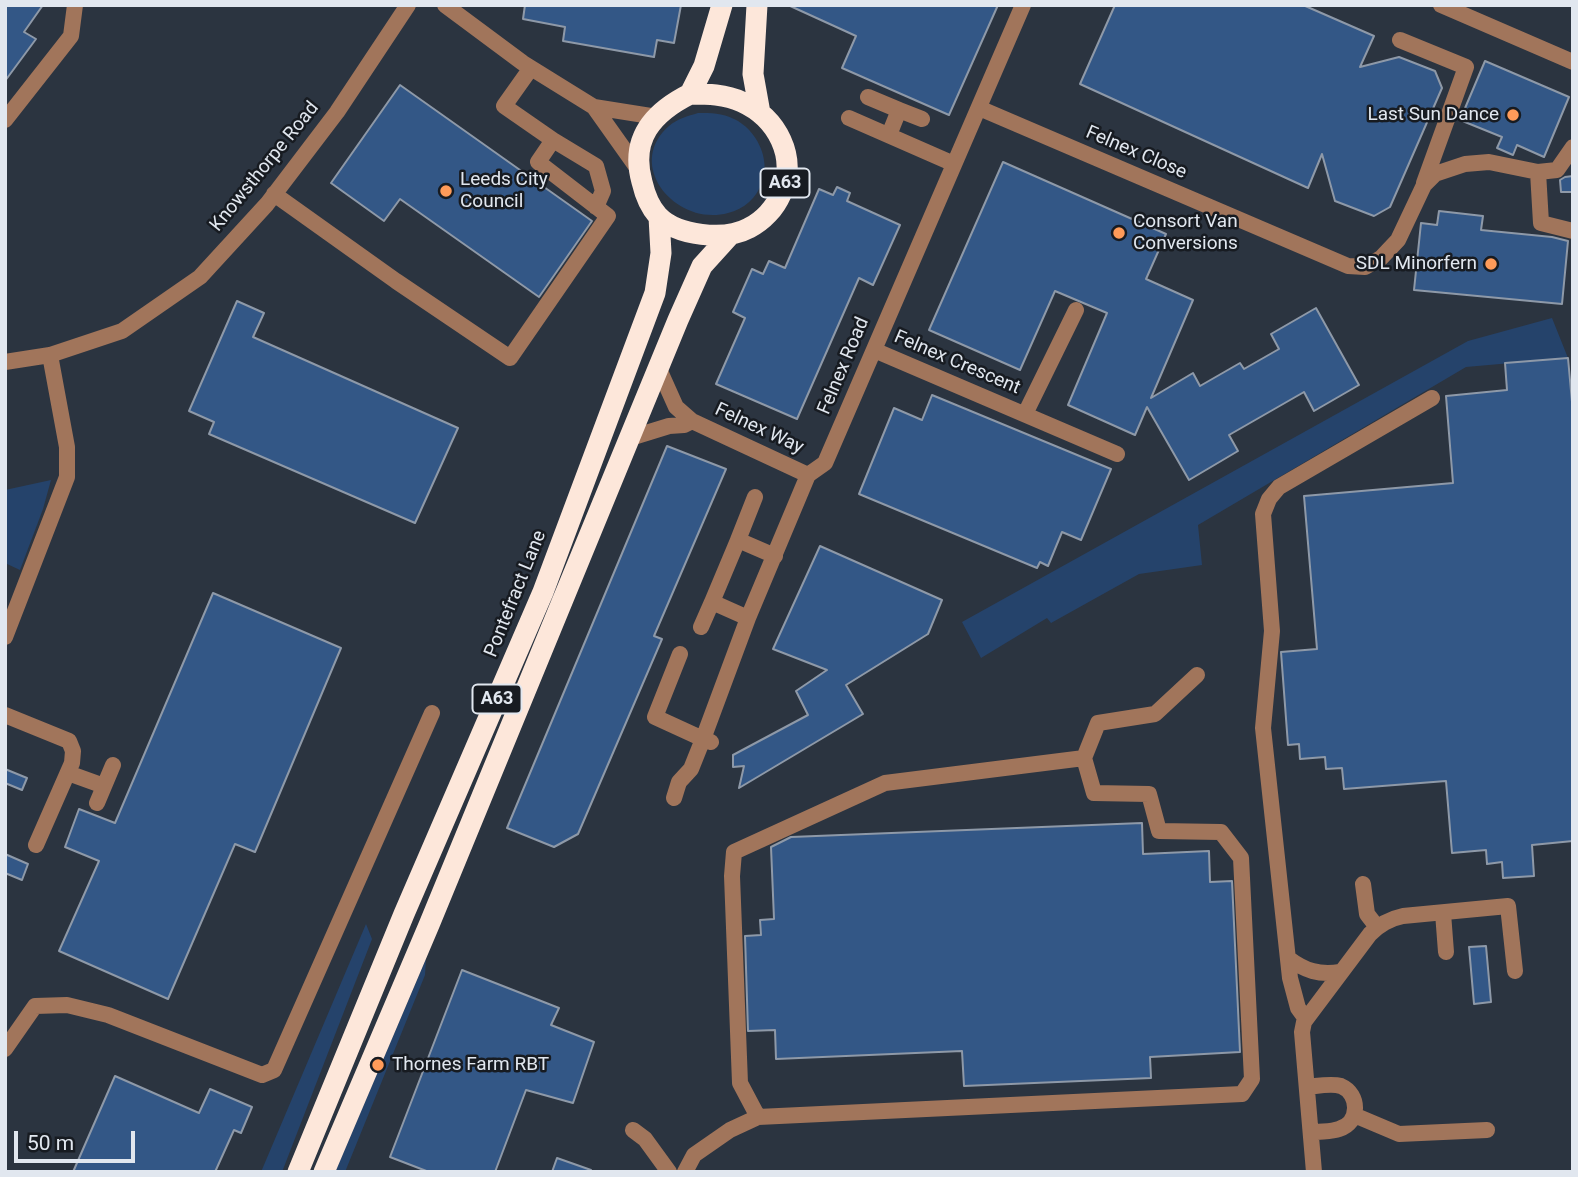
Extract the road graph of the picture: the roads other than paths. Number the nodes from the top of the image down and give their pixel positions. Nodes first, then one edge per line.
1 (75, 5) edge
2 (408, 5) edge
3 (722, 5) edge
4 (757, 5) edge
5 (1023, 5) edge
6 (1441, 5) edge
7 (448, 6) edge
8 (1400, 40) dead end
9 (1573, 62) edge
10 (531, 68) junction
11 (690, 94) junction
12 (868, 97) dead end
13 (594, 107) junction
14 (979, 108) junction
15 (900, 110) junction
16 (760, 113) junction
17 (657, 117) junction
18 (849, 118) dead end
19 (5, 120) edge
20 (922, 120) dead end
21 (889, 135) junction
22 (553, 140) junction
23 (1573, 147) edge
24 (954, 164) junction
25 (638, 169) junction
26 (1538, 172) junction
27 (1424, 185) junction
28 (274, 194) junction
29 (596, 207) junction
30 (659, 217) junction
31 (1573, 231) edge
32 (731, 234) junction
33 (1076, 310) dead end
34 (874, 350) junction
35 (50, 355) junction
36 (5, 362) edge
37 (659, 369) junction
38 (1432, 398) dead end
39 (1024, 414) junction
40 (692, 421) junction
41 (630, 438) junction
42 (1117, 454) dead end
43 (808, 475) junction
44 (755, 497) dead end
45 (738, 540) junction
46 (775, 556) junction
47 (712, 602) junction
48 (748, 618) junction
49 (701, 627) dead end
50 (5, 637) edge
51 (680, 654) dead end
52 (1197, 675) dead end
53 (432, 713) dead end
54 (5, 715) edge
55 (707, 740) junction
56 (1084, 758) junction
57 (113, 765) dead end
58 (68, 773) junction
59 (104, 786) junction
60 (674, 798) dead end
61 (97, 803) dead end
62 (36, 845) dead end
63 (1363, 884) dead end
64 (1443, 913) junction
65 (1377, 927) junction
66 (1446, 952) dead end
67 (1288, 958) junction
68 (1515, 971) dead end
69 (1340, 972) junction
70 (1306, 1020) junction
71 (5, 1049) edge
72 (1307, 1087) junction
73 (1354, 1115) junction
74 (758, 1117) junction
75 (633, 1130) dead end
76 (1487, 1130) dead end
77 (1311, 1132) junction
78 (298, 1172) edge
79 (324, 1172) edge
80 (669, 1172) edge
81 (685, 1172) edge
82 (1314, 1172) edge

1 - 19 street
2 - 28 street, Knowsthorpe Road
3 - 11 highway
4 - 16 highway, A63
5 - 14 street, Felnex Road
6 - 9 street
7 - 10 street
8 - 27 street
10 - 13 street
10 - 22 street
11 - 16 highway, A63
11 - 17 highway, A63
12 - 15 street
13 - 17 street
13 - 25 street
14 - 24 street, Felnex Road
14 - 27 street, Felnex Close
15 - 20 street
15 - 21 street
16 - 32 highway, A63
17 - 25 highway, A63
18 - 21 street
21 - 24 street
22 - 29 street
22 - 29 street
23 - 26 street
24 - 34 street, Felnex Road
25 - 30 highway, A63
26 - 27 street
26 - 31 street
28 - 29 street
28 - 35 street, Knowsthorpe Road
30 - 32 highway, A63
30 - 78 highway, Pontefract Lane / A63
32 - 37 highway, A63
33 - 39 street, Felnex Crescent
34 - 39 street, Felnex Crescent
34 - 43 street, Felnex Road
35 - 36 street, Knowsthorpe Road
35 - 50 street
37 - 40 street, Felnex Way
37 - 41 highway, A63
38 - 67 street
39 - 42 street, Felnex Crescent
40 - 41 street, Felnex Way
40 - 43 street, Felnex Way
41 - 79 highway, A63
43 - 46 street, Felnex Road
44 - 45 street
45 - 46 street
45 - 47 street
46 - 48 street, Felnex Road
47 - 48 street
47 - 49 street
48 - 55 street, Felnex Road
51 - 55 street
52 - 56 street
53 - 71 street
54 - 58 street
55 - 60 street, Felnex Road
56 - 74 street
56 - 74 street
57 - 59 street
58 - 59 street
58 - 62 street
59 - 61 street
63 - 65 street
64 - 65 street
64 - 66 street
64 - 68 street
65 - 69 street
67 - 69 street
67 - 70 street
69 - 70 street
70 - 72 street
72 - 73 street
72 - 77 street
73 - 76 street
73 - 77 street
74 - 81 street
75 - 80 street
77 - 82 street

